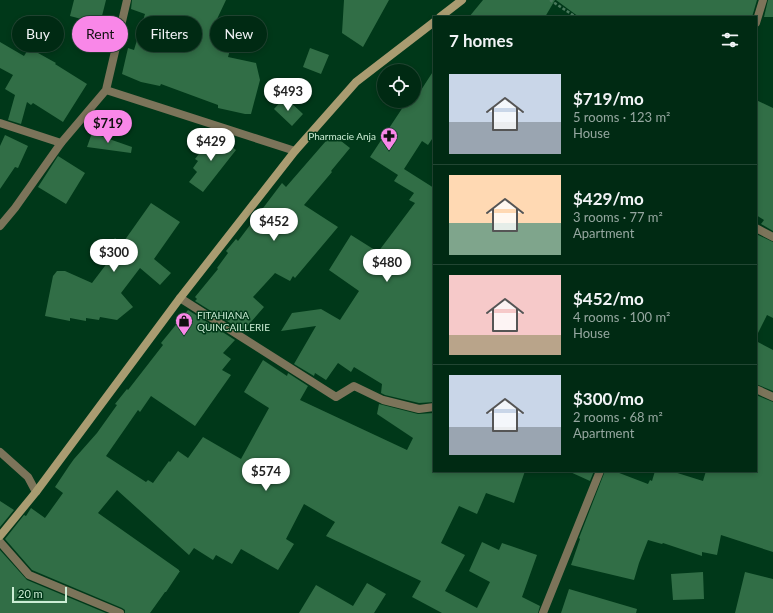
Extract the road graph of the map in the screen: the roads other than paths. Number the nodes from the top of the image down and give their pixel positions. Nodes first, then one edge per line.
1 (127, 0) edge
2 (462, 0) edge
3 (763, 0) edge
4 (441, 16) edge
5 (757, 20) edge
6 (433, 23) edge
7 (106, 90) junction
8 (0, 123) edge
9 (61, 143) junction
10 (296, 151) junction
11 (0, 226) edge
12 (757, 229) edge
13 (773, 237) edge
14 (180, 298) junction
15 (757, 389) edge
16 (773, 397) edge
17 (433, 407) edge
18 (0, 452) edge
19 (600, 472) edge
20 (36, 492) junction
21 (0, 536) edge
22 (0, 542) edge
23 (120, 613) edge
24 (544, 613) edge

1 - 7 street
2 - 4 main road
3 - 5 street
6 - 10 main road
7 - 9 street
7 - 10 street
8 - 9 street
9 - 11 street
10 - 14 main road
12 - 13 street
14 - 17 street
14 - 20 main road
15 - 16 street
18 - 20 street
19 - 24 street
20 - 21 main road
22 - 23 street

